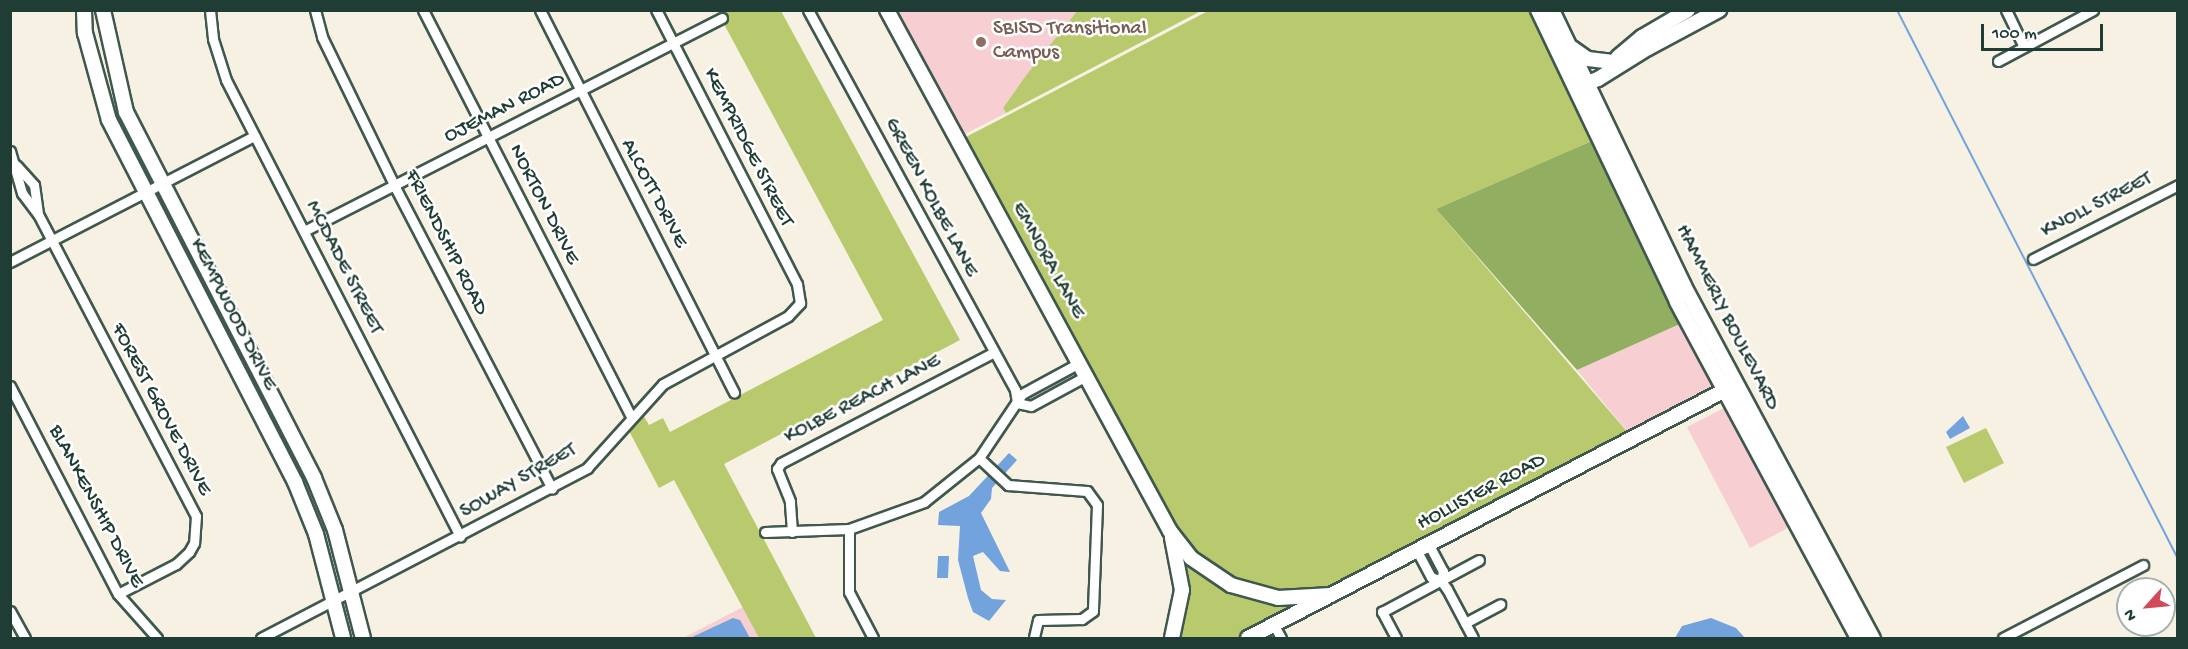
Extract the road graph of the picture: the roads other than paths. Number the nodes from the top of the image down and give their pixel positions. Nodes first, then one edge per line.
1 (84, 10) edge
2 (103, 10) edge
3 (210, 10) edge
4 (315, 10) edge
5 (423, 10) edge
6 (540, 10) edge
7 (656, 10) edge
8 (808, 10) edge
9 (887, 10) edge
10 (1538, 10) edge
11 (1552, 10) edge
12 (1688, 10) edge
13 (1719, 10) edge
14 (2006, 10) edge
15 (2093, 10) edge
16 (722, 18) dead end
17 (673, 44) junction
18 (1569, 46) junction
19 (2024, 47) junction
20 (1998, 61) dead end
21 (1611, 62) junction
22 (116, 70) junction
23 (96, 74) junction
24 (1585, 83) junction
25 (579, 91) junction
26 (254, 136) junction
27 (488, 137) junction
28 (12, 157) edge
29 (2178, 185) edge
30 (161, 186) junction
31 (395, 187) junction
32 (144, 192) junction
33 (38, 214) junction
34 (304, 231) junction
35 (51, 240) junction
36 (2033, 259) dead end
37 (10, 262) edge
38 (219, 297) junction
39 (800, 303) joint
40 (202, 304) junction
41 (715, 352) junction
42 (994, 352) junction
43 (1082, 369) junction
44 (10, 386) edge
45 (1730, 388) junction
46 (734, 393) dead end
47 (271, 396) junction
48 (254, 403) junction
49 (1017, 403) junction
50 (631, 416) junction
51 (982, 462) junction
52 (552, 489) junction
53 (320, 493) junction
54 (302, 499) junction
55 (849, 529) junction
56 (1170, 531) junction
57 (765, 532) dead end
58 (792, 532) junction
59 (460, 536) junction
60 (1423, 548) junction
61 (1479, 560) dead end
62 (2143, 565) dead end
63 (1441, 580) junction
64 (352, 590) junction
65 (118, 594) junction
66 (1331, 595) junction
67 (335, 598) junction
68 (1500, 604) dead end
69 (10, 611) edge
70 (1850, 612) junction
71 (1465, 623) junction
72 (1274, 625) junction
73 (25, 639) edge
74 (157, 639) edge
75 (261, 639) edge
76 (344, 639) edge
77 (363, 639) edge
78 (873, 639) edge
79 (1034, 639) edge
80 (1172, 639) edge
81 (1248, 639) edge
82 (1281, 639) edge
83 (1396, 639) edge
84 (1473, 639) edge
85 (1858, 639) edge
86 (1873, 639) edge
87 (2003, 639) edge

1 - 23 main road, KEMPWOOD DRIVE
2 - 22 main road, KEMPWOOD DRIVE
3 - 26 street, MCDADE STREET
4 - 31 street, FRIENDSHIP ROAD
5 - 27 street, NORTON DRIVE
6 - 25 street, ALCOTT DRIVE
7 - 17 street, KEMPRIDGE STREET
8 - 42 street, GREEN KOLBE LANE
9 - 43 main road, EMNORA LANE
10 - 24 main road, HAMMERLY BOULEVARD
11 - 18 main road, HAMMERLY BOULEVARD
12 - 21 main road
13 - 24 main road
14 - 19 street
15 - 19 street
16 - 17 street, OJEMAN ROAD
17 - 25 street, OJEMAN ROAD
17 - 39 street, KEMPRIDGE STREET
18 - 21 main road
18 - 24 main road, HAMMERLY BOULEVARD
19 - 20 street
21 - 24 main road
22 - 23 main road
22 - 30 main road, KEMPWOOD DRIVE
23 - 32 main road, KEMPWOOD DRIVE
24 - 45 main road, HAMMERLY BOULEVARD
25 - 27 street, OJEMAN ROAD
25 - 41 street, ALCOTT DRIVE
26 - 30 street
26 - 34 street, MCDADE STREET
27 - 31 street, OJEMAN ROAD
27 - 50 street, NORTON DRIVE
28 - 33 street, FOREST GROVE DRIVE
28 - 33 street, FOREST GROVE DRIVE
29 - 36 street, KNOLL STREET
30 - 32 street
30 - 38 main road, KEMPWOOD DRIVE
31 - 34 street, OJEMAN ROAD
31 - 52 street, FRIENDSHIP ROAD
32 - 35 street
32 - 40 main road, KEMPWOOD DRIVE
33 - 35 street, FOREST GROVE DRIVE
34 - 59 street, MCDADE STREET
35 - 37 street
35 - 65 street, FOREST GROVE DRIVE
38 - 40 main road
38 - 47 main road, KEMPWOOD DRIVE
39 - 41 street, SOWAY STREET
40 - 48 main road, KEMPWOOD DRIVE
41 - 46 street, ALCOTT DRIVE
41 - 50 street, SOWAY STREET
42 - 49 street, GREEN KOLBE LANE
42 - 58 street, KOLBE REACH LANE
43 - 49 street
43 - 49 street
43 - 56 main road, EMNORA LANE
44 - 65 street, BLANKENSHIP DRIVE
45 - 60 main road, HOLLISTER ROAD
45 - 70 main road, HAMMERLY BOULEVARD
47 - 48 main road
47 - 53 main road, KEMPWOOD DRIVE
48 - 54 main road, KEMPWOOD DRIVE
49 - 51 street
50 - 52 street, SOWAY STREET
51 - 55 street
51 - 79 street
52 - 59 street, SOWAY STREET
53 - 54 main road
53 - 64 main road, KEMPWOOD DRIVE
54 - 67 main road, KEMPWOOD DRIVE
55 - 58 street
55 - 78 street
56 - 66 main road, EMNORA LANE
56 - 80 main road, EMNORA LANE
57 - 58 street
59 - 64 street, SOWAY STREET
60 - 63 street
60 - 63 street
60 - 66 main road, HOLLISTER ROAD
61 - 63 street
62 - 87 street
63 - 71 street
63 - 83 street
64 - 67 street, SOWAY STREET
64 - 77 main road, KEMPWOOD DRIVE
65 - 74 street, BLANKENSHIP DRIVE
66 - 72 main road, HOLLISTER ROAD
67 - 75 street, SOWAY STREET
67 - 76 main road, KEMPWOOD DRIVE
68 - 71 street
69 - 73 street
70 - 85 main road, HAMMERLY BOULEVARD
70 - 86 main road, HAMMERLY BOULEVARD
71 - 84 street
72 - 81 main road, HOLLISTER ROAD
72 - 82 street

